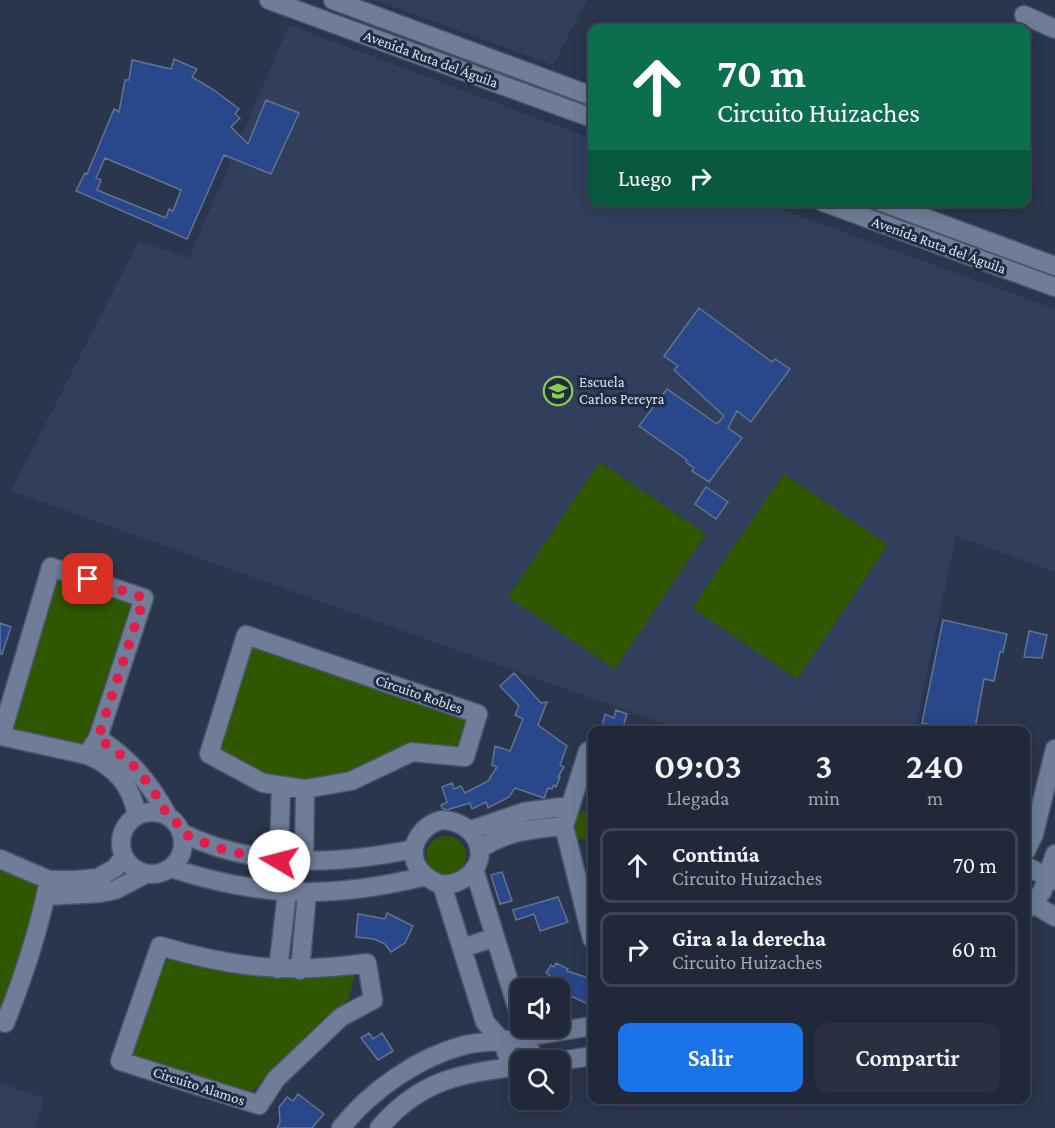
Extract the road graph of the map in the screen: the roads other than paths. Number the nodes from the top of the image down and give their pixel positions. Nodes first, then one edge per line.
1 (333, 0) edge
2 (280, 2) edge
3 (1024, 15) dead end
4 (1055, 29) edge
5 (588, 95) edge
6 (588, 117) edge
7 (837, 207) edge
8 (896, 207) edge
9 (1055, 266) edge
10 (1055, 287) edge
11 (98, 738) junction
12 (1055, 749) edge
13 (588, 751) edge
14 (87, 755) junction
15 (134, 779) junction
16 (281, 786) junction
17 (305, 789) junction
18 (569, 806) junction
19 (137, 815) junction
20 (168, 816) junction
21 (525, 820) junction
22 (564, 826) junction
23 (471, 830) junction
24 (182, 833) junction
25 (1030, 842) edge
26 (414, 849) junction
27 (479, 849) junction
28 (1055, 854) edge
29 (124, 857) junction
30 (0, 858) edge
31 (279, 861) junction
32 (304, 862) junction
33 (171, 868) junction
34 (1030, 868) edge
35 (474, 869) junction
36 (146, 874) junction
37 (426, 876) junction
38 (1052, 879) edge
39 (442, 885) junction
40 (99, 886) junction
41 (47, 888) junction
42 (287, 893) junction
43 (307, 893) junction
44 (1030, 902) edge
45 (1030, 905) edge
46 (1055, 917) edge
47 (588, 923) edge
48 (495, 937) junction
49 (463, 948) junction
50 (278, 969) junction
51 (300, 970) junction
52 (510, 985) edge
53 (0, 1021) edge
54 (588, 1026) edge
55 (570, 1028) edge
56 (510, 1038) edge
57 (502, 1041) junction
58 (510, 1055) edge
59 (588, 1056) edge
60 (432, 1058) junction
61 (570, 1059) edge
62 (510, 1067) edge
63 (439, 1082) junction
64 (340, 1128) edge
65 (379, 1128) edge

1 - 5 street, Avenida Ruta del Águila
2 - 6 street, Avenida Ruta del Águila
3 - 4 street
7 - 10 street, Avenida Ruta del Águila
8 - 9 street, Avenida Ruta del Águila
11 - 14 street
11 - 14 street
11 - 15 street
12 - 25 street
13 - 18 street
14 - 15 street
15 - 19 street
15 - 20 street
16 - 17 street, Circuito Robles
16 - 17 street, Circuito Robles
16 - 31 street
17 - 32 street
18 - 21 street
18 - 22 street
19 - 20 street
19 - 29 street
20 - 24 street
21 - 22 street
21 - 23 street
21 - 27 street
22 - 47 street
23 - 26 street
23 - 27 street
24 - 31 street
24 - 33 street
26 - 32 street
26 - 37 street
27 - 35 street
28 - 38 street
29 - 36 street
29 - 40 street
30 - 41 street
31 - 32 street
33 - 36 street
33 - 42 street
34 - 38 street
35 - 39 street
35 - 48 street
36 - 40 street
37 - 39 street
37 - 43 street
38 - 44 street
39 - 49 street
40 - 41 street
41 - 53 street
42 - 43 street
42 - 50 street
43 - 51 street
45 - 46 street
48 - 49 street
48 - 52 street
49 - 57 street
50 - 51 street, Circuito Alamos
50 - 51 street, Circuito Alamos
54 - 55 street
56 - 57 street
57 - 58 street
57 - 60 street
59 - 61 street
60 - 63 street
60 - 64 street
62 - 63 street
63 - 65 street

